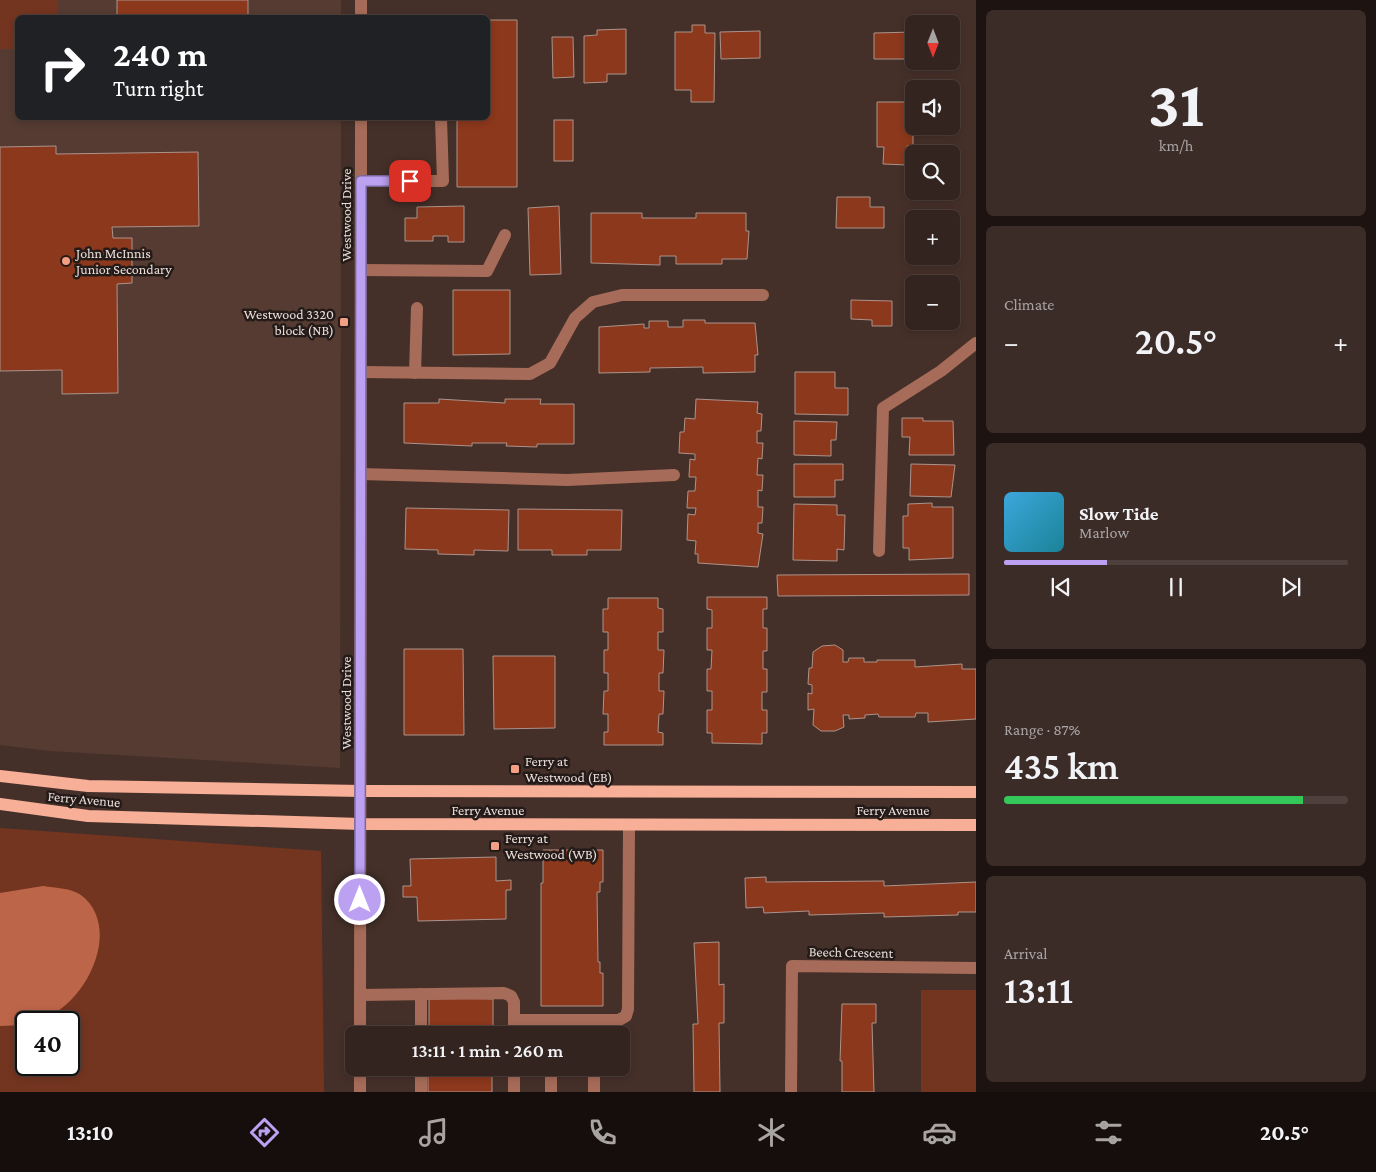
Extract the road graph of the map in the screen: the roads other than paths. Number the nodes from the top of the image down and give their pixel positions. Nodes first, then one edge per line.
1 (361, 0) edge
2 (361, 15) edge
3 (361, 120) edge
4 (441, 120) edge
5 (361, 181) junction
6 (505, 235) dead end
7 (361, 270) junction
8 (763, 295) dead end
9 (417, 308) dead end
10 (976, 343) edge
11 (362, 372) junction
12 (415, 373) junction
13 (361, 474) junction
14 (674, 475) dead end
15 (879, 551) dead end
16 (0, 776) edge
17 (361, 791) junction
18 (976, 792) edge
19 (0, 804) edge
20 (361, 824) junction
21 (629, 825) junction
22 (976, 825) edge
23 (976, 968) edge
24 (421, 994) junction
25 (360, 995) junction
26 (514, 1020) junction
27 (551, 1020) junction
28 (594, 1020) junction
29 (360, 1026) edge
30 (421, 1026) edge
31 (514, 1026) edge
32 (551, 1026) edge
33 (594, 1026) edge
34 (360, 1076) edge
35 (421, 1076) edge
36 (514, 1076) edge
37 (551, 1076) edge
38 (594, 1076) edge
39 (360, 1092) edge
40 (421, 1092) edge
41 (514, 1092) edge
42 (551, 1092) edge
43 (594, 1092) edge
44 (791, 1092) edge

1 - 2 street
3 - 5 street, Westwood Drive
4 - 5 street
5 - 7 street, Westwood Drive
6 - 7 street
7 - 11 street, Westwood Drive
8 - 12 street
9 - 12 street
10 - 15 street
11 - 12 street
11 - 13 street, Westwood Drive
13 - 14 street
13 - 17 street, Westwood Drive
16 - 17 main road, Ferry Avenue
17 - 18 main road, Ferry Avenue
17 - 20 street, Westwood Drive
19 - 20 main road, Ferry Avenue
20 - 21 main road, Ferry Avenue
20 - 25 street, Westwood Drive
21 - 22 main road, Ferry Avenue
21 - 28 street
23 - 44 street, Beech Crescent
24 - 25 street
24 - 26 street
24 - 30 street
25 - 29 street, Westwood Drive
26 - 27 street
26 - 31 street
27 - 28 street
27 - 32 street
28 - 33 street
34 - 39 street
35 - 40 street
36 - 41 street
37 - 42 street
38 - 43 street

